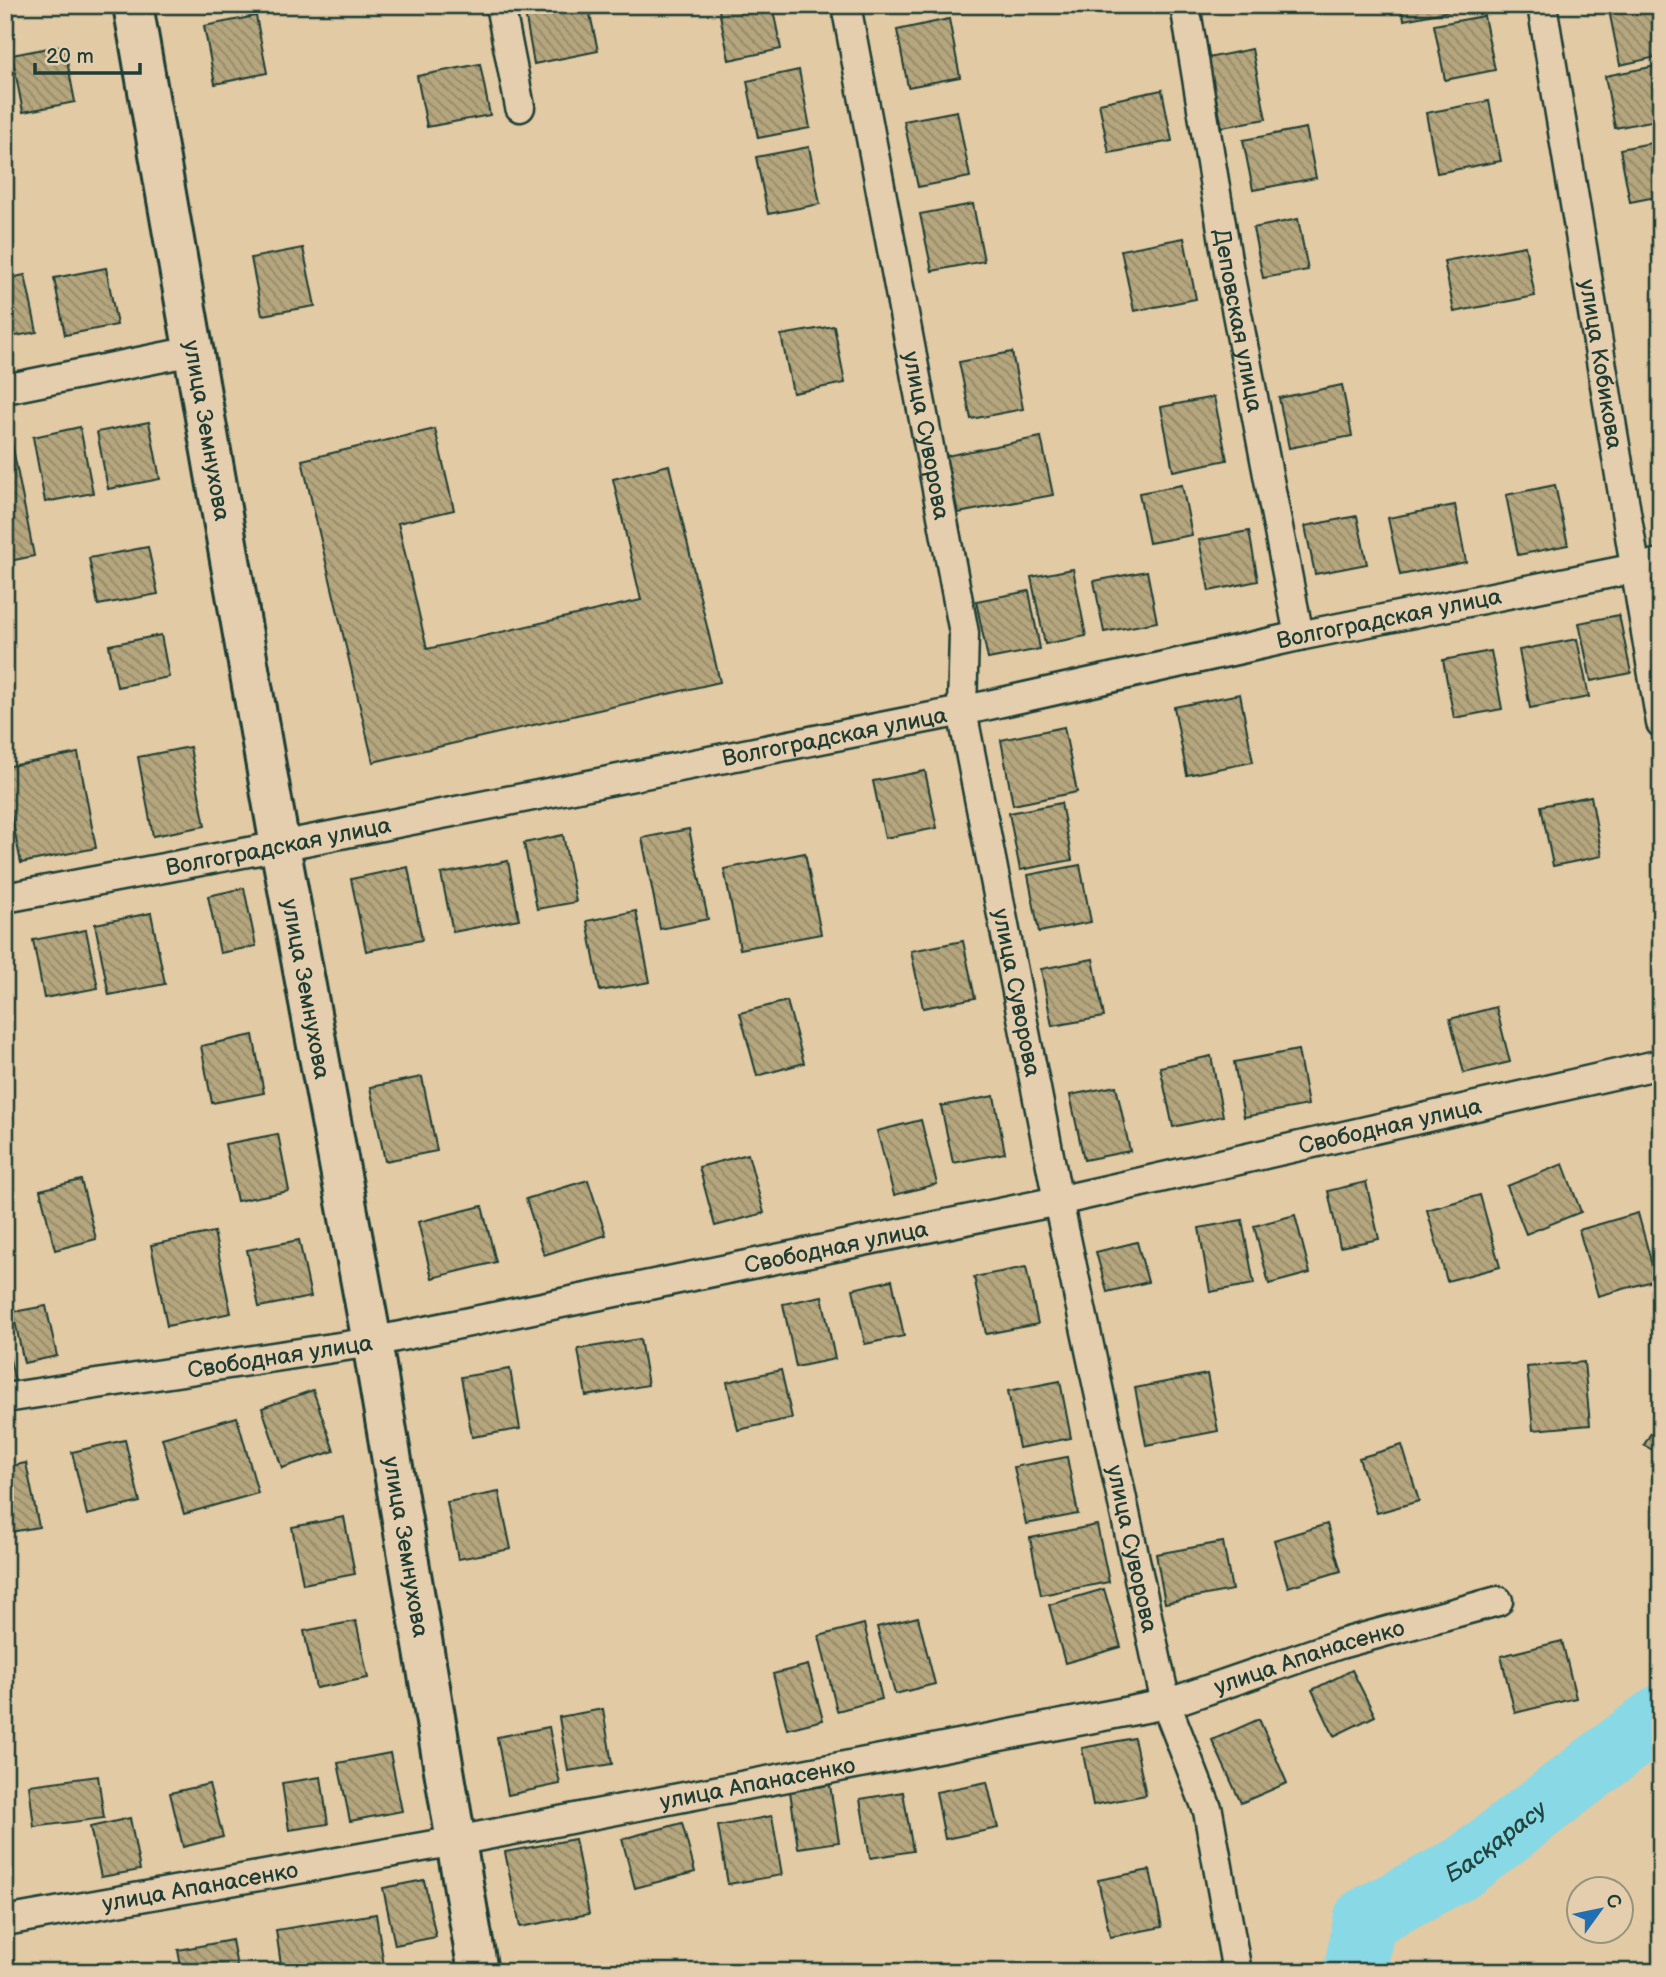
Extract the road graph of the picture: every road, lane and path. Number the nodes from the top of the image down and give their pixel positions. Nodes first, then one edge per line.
1 (133, 5) edge
2 (500, 5) edge
3 (846, 5) edge
4 (1185, 5) edge
5 (1542, 5) edge
6 (520, 107) dead end
7 (193, 351) junction
8 (5, 389) edge
9 (1647, 566) edge
10 (1299, 636) junction
11 (962, 712) junction
12 (1661, 723) edge
13 (280, 846) junction
14 (5, 898) edge
15 (1661, 1064) edge
16 (1058, 1201) junction
17 (372, 1342) junction
18 (5, 1398) edge
19 (1498, 1601) dead end
20 (1166, 1704) junction
21 (456, 1841) junction
22 (5, 1921) edge
23 (478, 1972) edge
24 (1237, 1972) edge

1 - 7 street, улица Земнухова
2 - 6 street
3 - 11 street, улица Суворова
4 - 10 street, Деповская улица
5 - 9 street, улица Кобикова
7 - 8 street
7 - 13 street, улица Земнухова
9 - 10 street, Волгоградская улица
9 - 12 street, улица Кобикова
10 - 11 street, Волгоградская улица
11 - 13 street, Волгоградская улица
11 - 16 street, улица Суворова
13 - 14 street, Волгоградская улица
13 - 17 street, улица Земнухова
15 - 16 street, Свободная улица
16 - 17 street, Свободная улица
16 - 20 street, улица Суворова
17 - 18 street, Свободная улица
17 - 21 street, улица Земнухова
19 - 20 street, улица Апанасенко
20 - 21 street, улица Апанасенко
20 - 24 street, улица Суворова
21 - 22 street, улица Апанасенко
21 - 23 street, улица Земнухова

